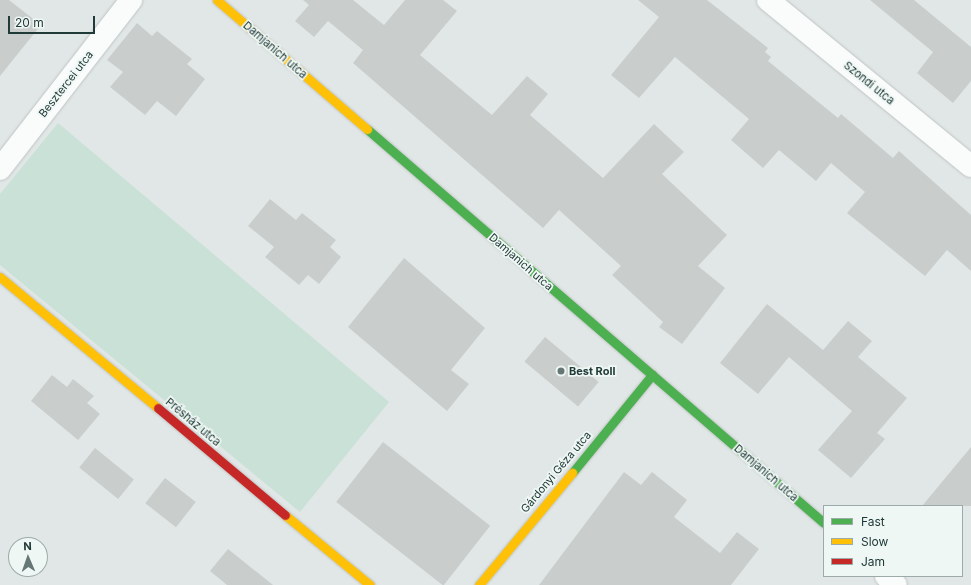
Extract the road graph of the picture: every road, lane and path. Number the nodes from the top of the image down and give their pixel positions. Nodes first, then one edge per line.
1 (131, 0) edge
2 (217, 0) edge
3 (768, 0) edge
4 (971, 166) edge
5 (0, 169) edge
6 (0, 277) edge
7 (652, 375) junction
8 (823, 522) edge
9 (887, 577) edge
10 (370, 585) edge
11 (479, 585) edge
12 (896, 585) edge

1 - 5 street, Besztercei utca
2 - 7 street, Damjanich utca
3 - 4 street, Szondi utca
6 - 10 street, Présház utca
7 - 8 street, Damjanich utca
7 - 11 street, Gárdonyi Géza utca
9 - 12 street

